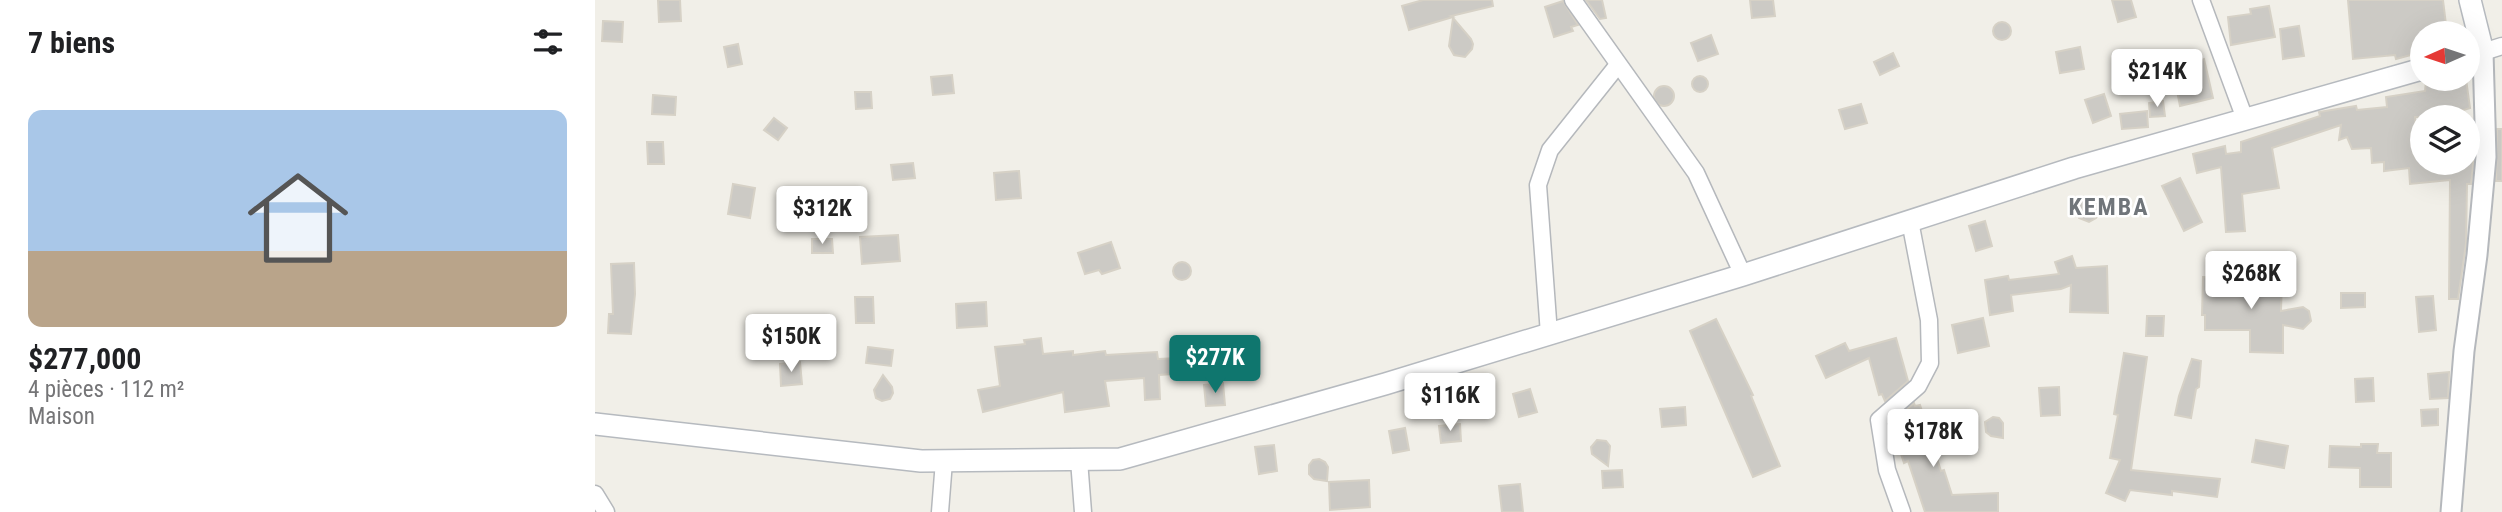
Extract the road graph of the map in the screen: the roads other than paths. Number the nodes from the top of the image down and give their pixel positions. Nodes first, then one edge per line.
1 (1573, 0) edge
2 (2201, 0) edge
3 (2470, 0) edge
4 (2484, 51) edge
5 (1617, 66) junction
6 (2410, 72) edge
7 (2245, 119) junction
8 (1910, 221) junction
9 (1743, 275) junction
10 (1549, 334) junction
11 (595, 424) edge
12 (1079, 460) junction
13 (944, 461) junction
14 (595, 494) edge
15 (606, 512) edge
16 (940, 512) edge
17 (1083, 512) edge
18 (1902, 512) edge
19 (2451, 512) edge

1 - 5 street
2 - 7 street
3 - 4 main road
4 - 19 street
5 - 9 street
5 - 10 street
6 - 7 main road
7 - 8 main road
8 - 9 main road
8 - 18 street
9 - 10 main road
10 - 12 main road
11 - 13 main road
12 - 13 main road
12 - 17 street
13 - 16 street
14 - 15 street

